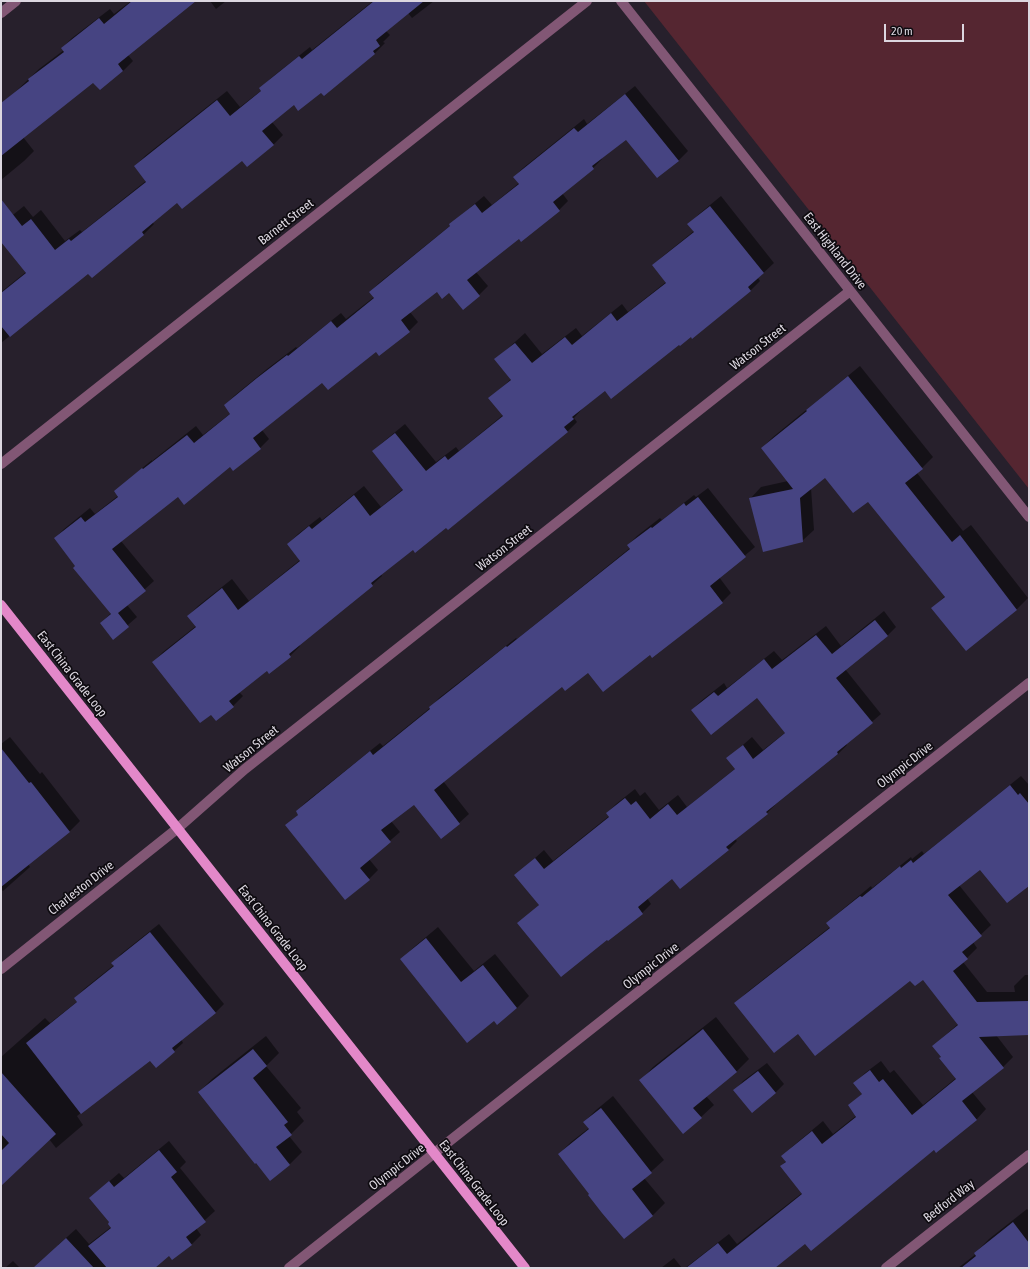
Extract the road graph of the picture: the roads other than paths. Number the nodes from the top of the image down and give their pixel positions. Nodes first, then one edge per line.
1 (16, 1) edge
2 (587, 1) edge
3 (621, 1) edge
4 (1, 12) edge
5 (850, 291) junction
6 (1, 464) edge
7 (1029, 517) edge
8 (1, 605) edge
9 (1029, 683) edge
10 (178, 828) junction
11 (1, 969) edge
12 (434, 1154) junction
13 (1029, 1155) edge
14 (289, 1268) edge
15 (525, 1268) edge
16 (886, 1268) edge

1 - 4 street
2 - 6 street, Barnett Street
3 - 5 street, East Highland Drive
5 - 7 street, East Highland Drive
5 - 10 street, Watson Street
8 - 10 main road, East China Grade Loop
9 - 12 street, Olympic Drive
10 - 11 street, Charleston Drive
10 - 12 main road, East China Grade Loop
12 - 14 street, Olympic Drive
12 - 15 main road, East China Grade Loop
13 - 16 street, Bedford Way

